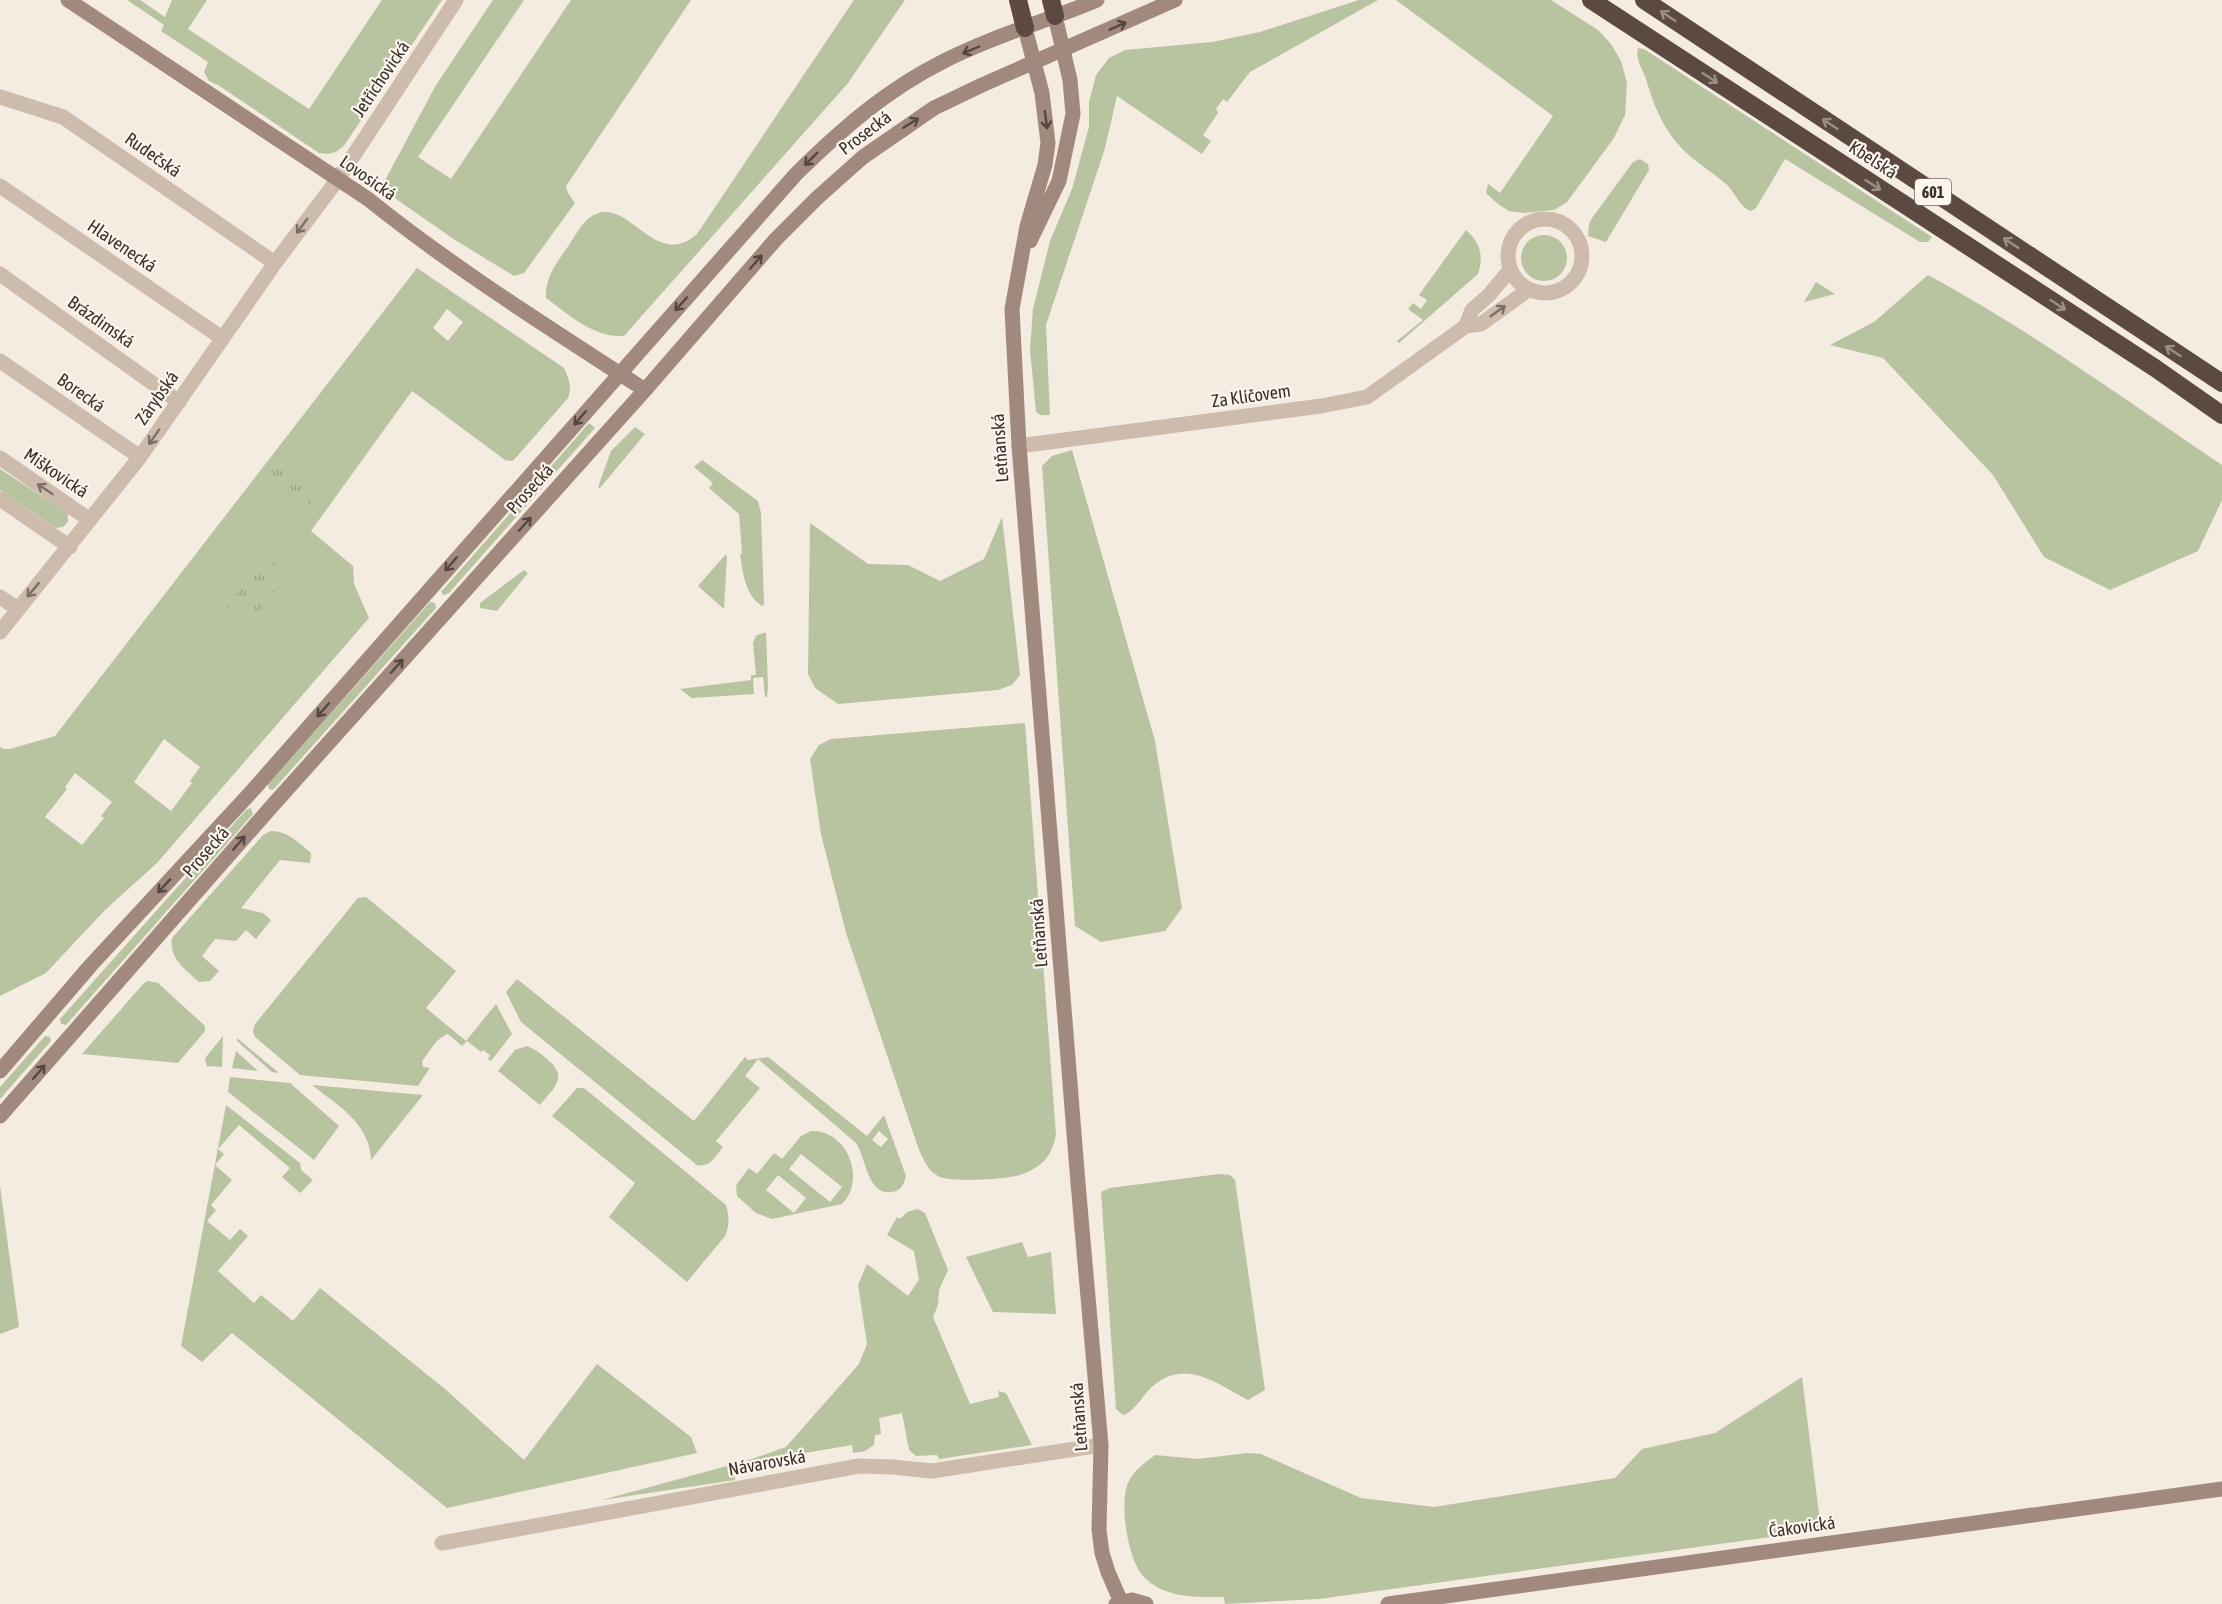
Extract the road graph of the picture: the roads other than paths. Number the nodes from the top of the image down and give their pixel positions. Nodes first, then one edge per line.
1 (68, 0) edge
2 (456, 0) edge
3 (1018, 0) edge
4 (1097, 0) edge
5 (1175, 0) edge
6 (1591, 0) edge
7 (1644, 0) edge
8 (1053, 8) edge
9 (1025, 28) junction
10 (1064, 49) junction
11 (1035, 63) junction
12 (0, 97) edge
13 (338, 179) junction
14 (0, 186) edge
15 (1022, 258) junction
16 (275, 263) junction
17 (1510, 270) junction
18 (0, 274) edge
19 (1528, 290) junction
20 (1466, 326) junction
21 (222, 338) junction
22 (0, 361) edge
23 (619, 373) junction
24 (2222, 383) edge
25 (645, 390) junction
26 (179, 402) junction
27 (2222, 415) edge
28 (1019, 446) junction
29 (140, 457) junction
30 (0, 458) edge
31 (0, 499) edge
32 (90, 520) junction
33 (70, 547) junction
34 (0, 597) edge
35 (17, 608) junction
36 (0, 632) edge
37 (0, 1071) edge
38 (0, 1116) edge
39 (1101, 1445) junction
40 (2222, 1489) edge
41 (442, 1543) dead end
42 (1118, 1603) edge
43 (1146, 1604) edge
44 (1388, 1604) edge

1 - 13 main road, Lovosická
2 - 13 street, Jetřichovická
3 - 9 highway
4 - 8 main road, Prosecká
10 -> 5 main road, Prosecká
6 -> 27 highway, Kbelská / 601
24 -> 7 highway, Kbelská / 601
8 - 9 main road, Prosecká
8 - 10 main road, Letňanská
9 - 11 main road, Letňanská
9 -> 23 main road, Prosecká
10 - 11 main road, Prosecká
10 - 15 main road, Letňanská
11 -> 15 main road, Letňanská
25 -> 11 main road, Prosecká
12 - 16 street, Rudečská
13 -> 16 street, Zárybská
13 - 23 main road, Lovosická
14 - 21 street, Hlavenecká
15 - 28 main road, Letňanská
16 - 21 street, Zárybská
17 - 19 street
17 - 19 street
17 - 20 street, Za Klíčovem
18 - 26 street, Brázdimská
20 -> 19 street, Za Klíčovem
20 - 28 street, Za Klíčovem
21 - 26 street, Zárybská
22 - 29 street, Borecká
23 - 25 main road, Lovosická
23 -> 37 main road, Prosecká
38 -> 25 main road, Prosecká
26 -> 29 street, Zárybská
28 - 39 main road, Letňanská
29 - 32 street, Zárybská
32 -> 30 street, Miškovická
31 - 33 street
32 - 33 street, Zárybská
33 -> 35 street, Zárybská
34 - 35 street
35 - 36 street, Zárybská
39 - 41 street, Návarovská
39 - 42 main road, Letňanská
40 - 44 main road, Čakovická
42 - 43 main road

